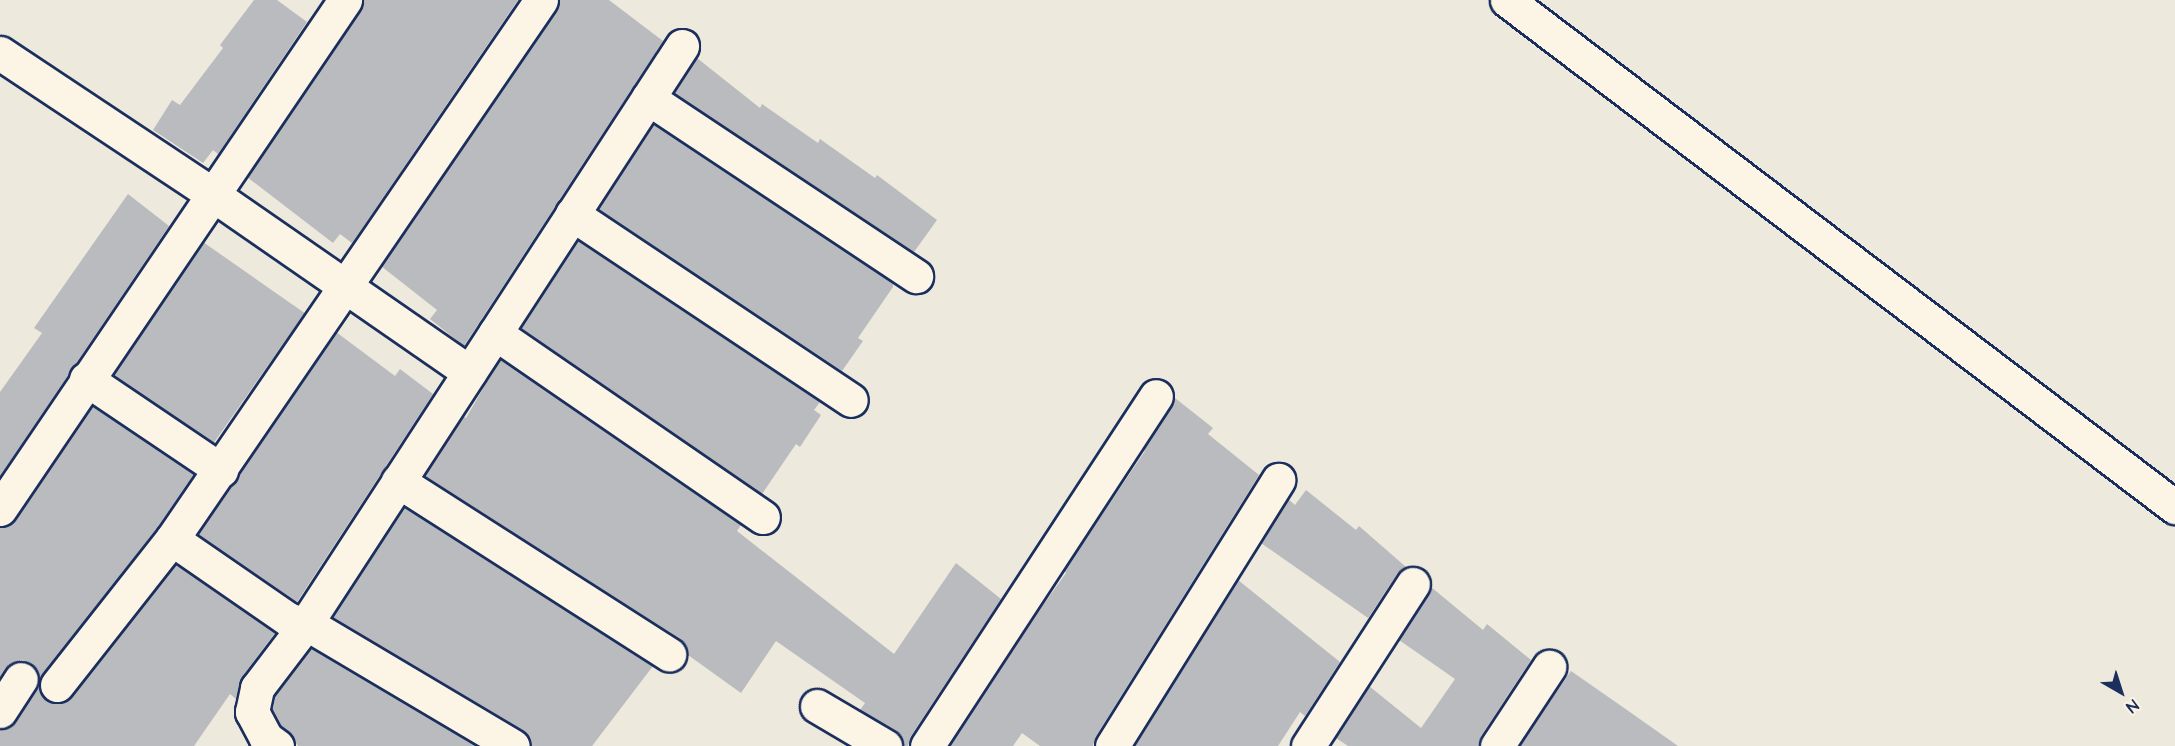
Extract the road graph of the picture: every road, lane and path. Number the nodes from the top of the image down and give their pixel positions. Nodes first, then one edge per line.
1 (345, 0) edge
2 (541, 0) edge
3 (1507, 0) edge
4 (682, 46) dead end
5 (0, 53) edge
6 (648, 98) junction
7 (212, 194) junction
8 (572, 214) junction
9 (916, 276) dead end
10 (345, 287) junction
11 (495, 333) junction
12 (469, 372) junction
13 (86, 379) junction
14 (1156, 396) dead end
15 (851, 400) dead end
16 (220, 470) junction
17 (1278, 480) dead end
18 (398, 481) junction
19 (2175, 507) edge
20 (0, 509) edge
21 (763, 517) dead end
22 (172, 539) junction
23 (1413, 584) dead end
24 (305, 625) junction
25 (669, 654) dead end
26 (1549, 667) dead end
27 (21, 679) dead end
28 (57, 685) dead end
29 (817, 706) dead end
30 (0, 711) edge
31 (277, 746) edge
32 (513, 746) edge
33 (885, 746) edge
34 (927, 746) edge
35 (1112, 746) edge
36 (1308, 746) edge
37 (1497, 746) edge

1 - 7 street
2 - 10 street
3 - 19 street
4 - 6 street
5 - 7 street
6 - 8 street
6 - 9 street
7 - 10 street
7 - 13 street
8 - 11 street
8 - 15 street
10 - 12 street
10 - 16 street
11 - 12 street
11 - 21 street
12 - 18 street
13 - 16 street
13 - 20 street
14 - 34 street
16 - 22 street
17 - 35 street
18 - 24 street
18 - 25 street
22 - 24 street
22 - 28 street
23 - 36 street
24 - 31 street
24 - 32 street
26 - 37 street
27 - 30 street
29 - 33 street

